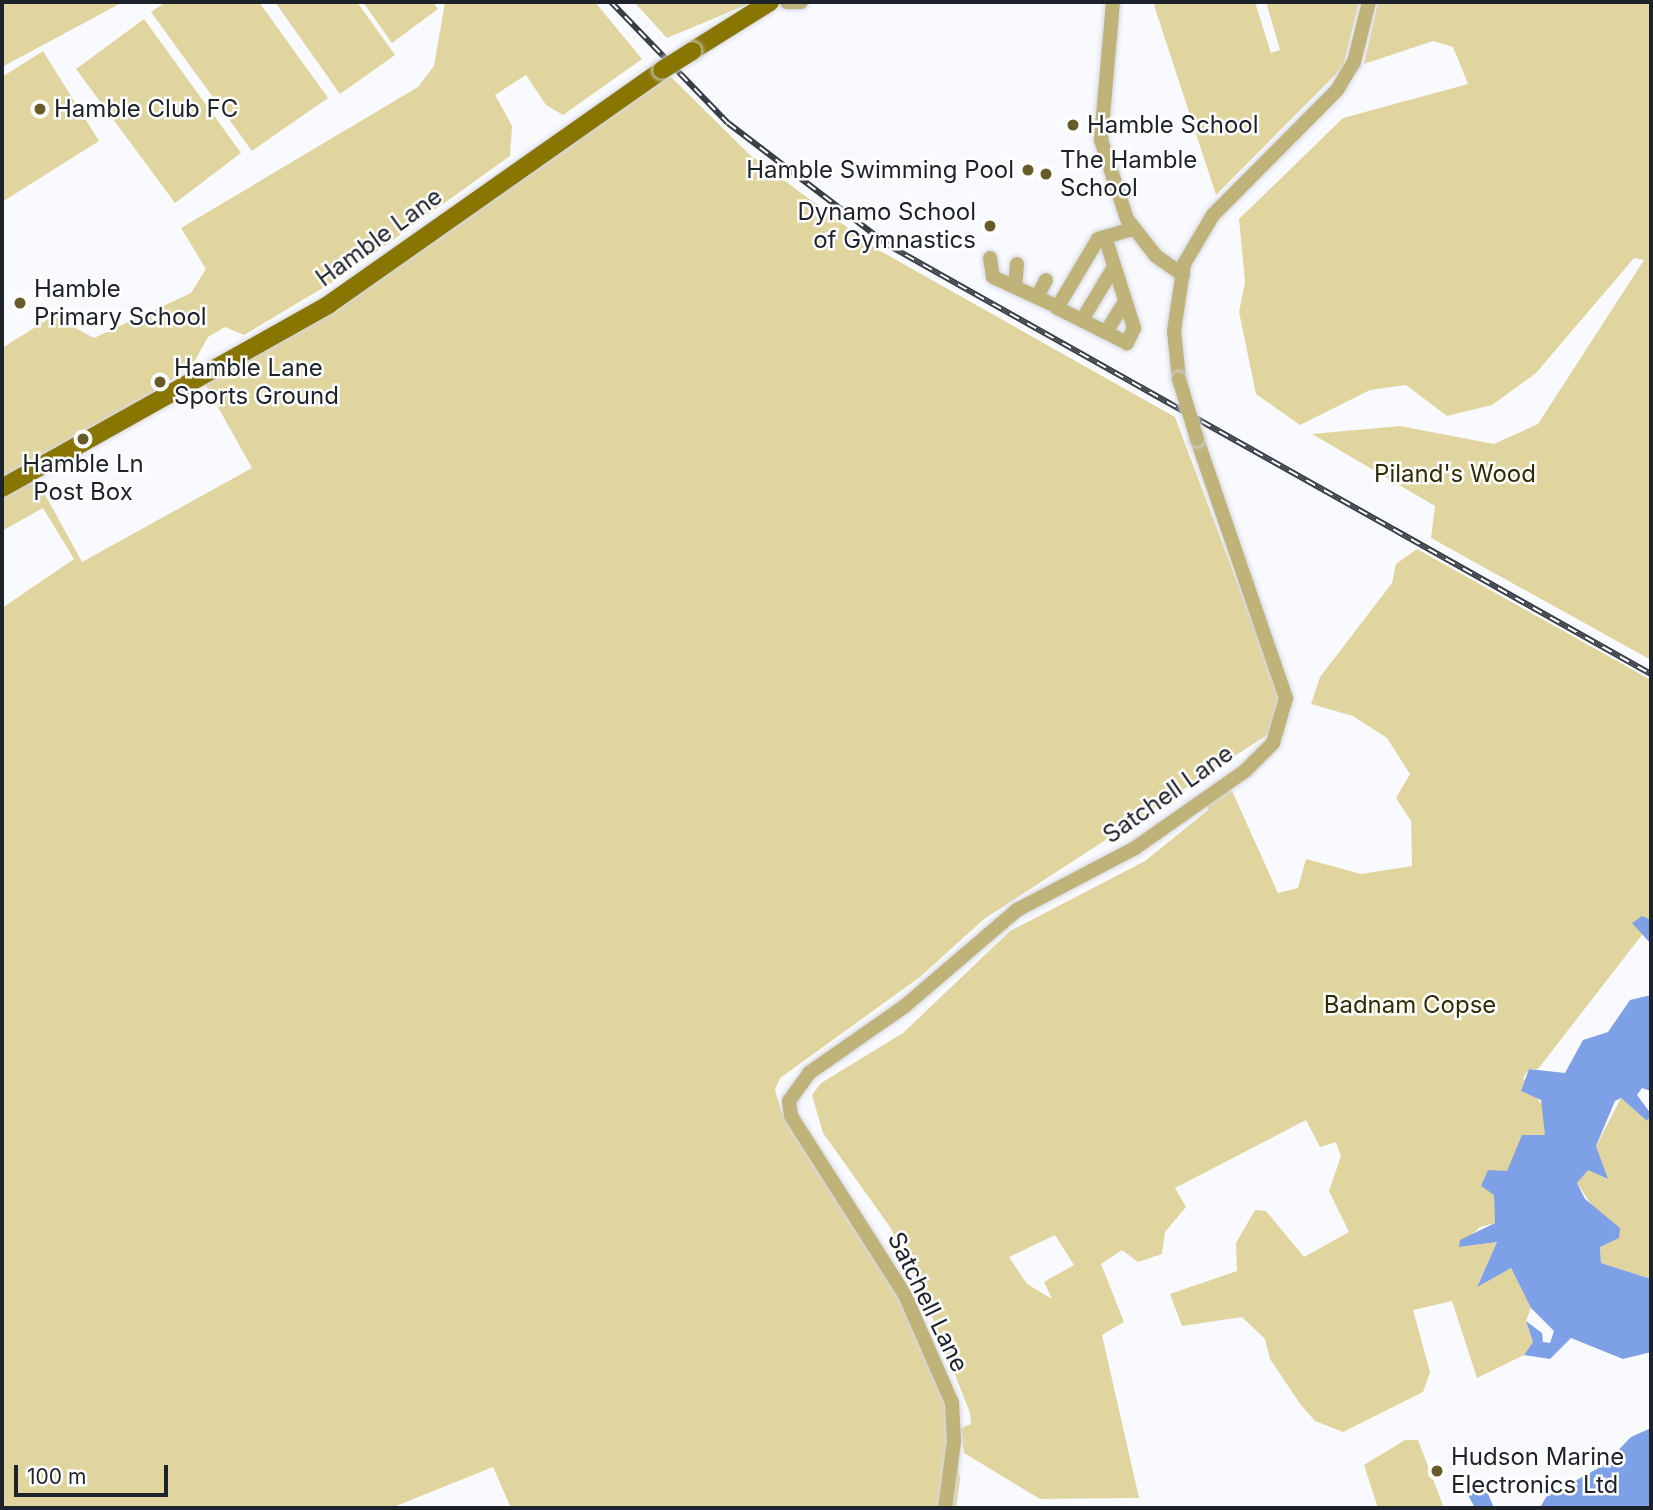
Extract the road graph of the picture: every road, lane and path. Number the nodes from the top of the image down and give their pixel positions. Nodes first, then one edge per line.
1 (770, 2) edge
2 (787, 2) edge
3 (801, 2) edge
4 (1113, 2) edge
5 (1369, 2) edge
6 (1132, 229) junction
7 (1105, 237) junction
8 (990, 258) dead end
9 (1017, 264) dead end
10 (1114, 267) junction
11 (1183, 275) junction
12 (1046, 280) dead end
13 (1014, 287) junction
14 (1037, 297) junction
15 (1125, 301) junction
16 (1058, 307) junction
17 (1082, 320) junction
18 (1106, 332) junction
19 (2, 488) edge
20 (945, 1508) edge

1 - 19 main road, Hamble Lane, bridge
2 - 3 street
4 - 6 street
5 - 11 street, Satchell Lane
6 - 7 street
6 - 11 street
7 - 10 street
7 - 16 street
8 - 13 street
9 - 13 street
10 - 15 street
10 - 17 street
11 - 20 street, Satchell Lane, bridge
12 - 14 street
13 - 14 street
14 - 16 street
15 - 18 street
15 - 18 street
16 - 17 street
17 - 18 street

